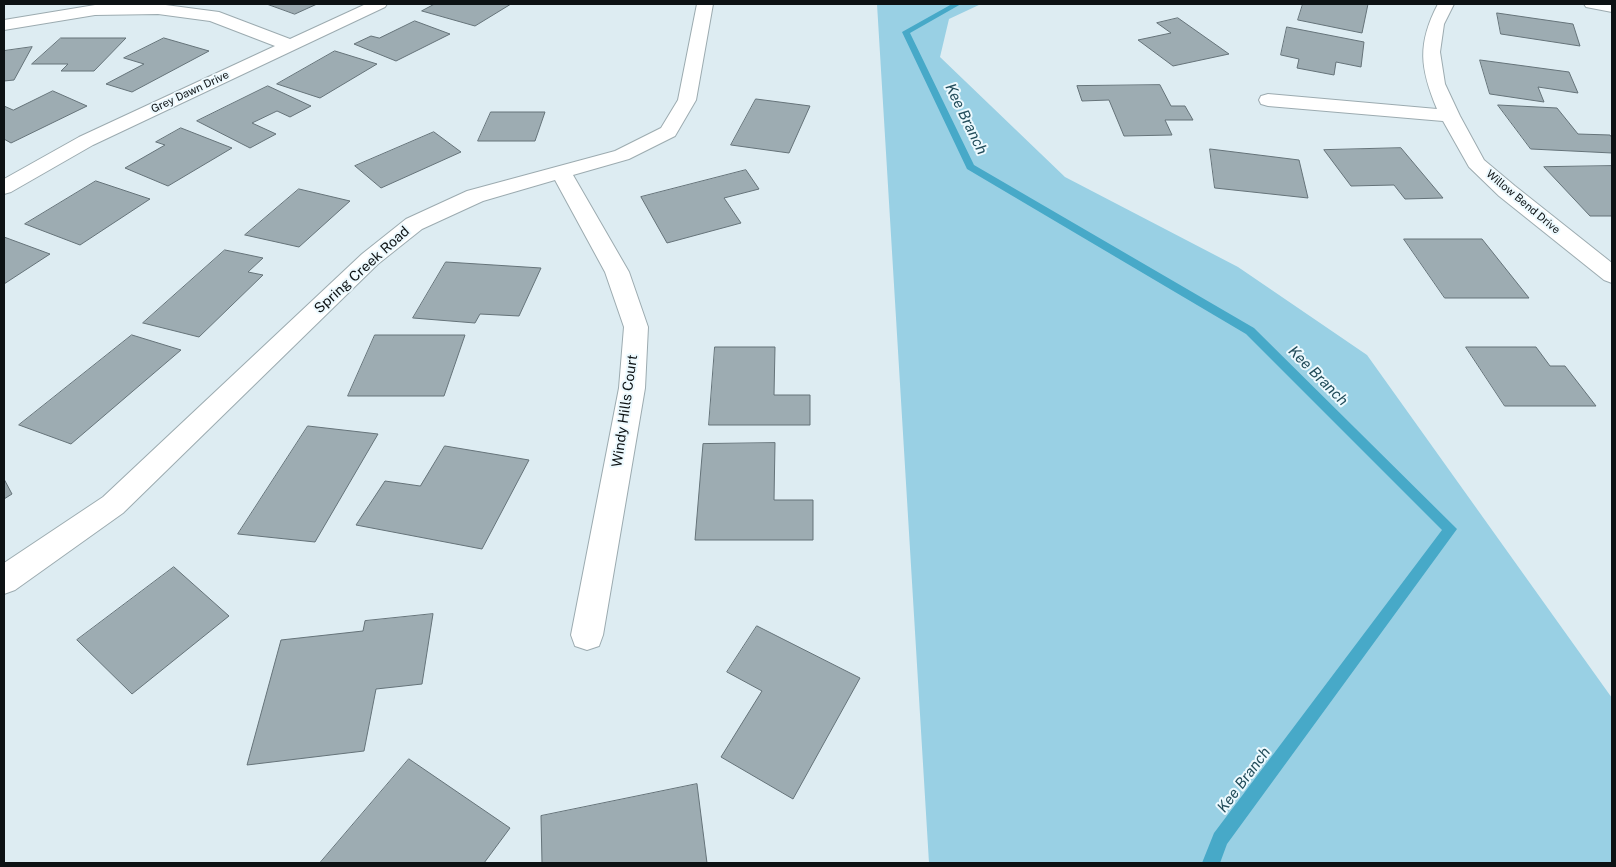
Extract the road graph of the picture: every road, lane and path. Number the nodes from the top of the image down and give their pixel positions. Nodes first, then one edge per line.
1 (379, 4) edge
2 (705, 4) edge
3 (1446, 4) edge
4 (1592, 4) edge
5 (1612, 7) edge
6 (4, 25) edge
7 (289, 45) junction
8 (1268, 100) dead end
9 (1450, 116) junction
10 (560, 172) junction
11 (4, 188) edge
12 (1612, 275) edge
13 (4, 580) edge
14 (587, 635) dead end

1 - 7 street, Grey Dawn Drive
2 - 10 street, Spring Creek Road
3 - 9 street, Willow Bend Drive
4 - 5 street
6 - 7 street
7 - 11 street, Grey Dawn Drive
8 - 9 street
9 - 12 street, Willow Bend Drive
10 - 13 street, Spring Creek Road
10 - 14 street, Windy Hills Court

